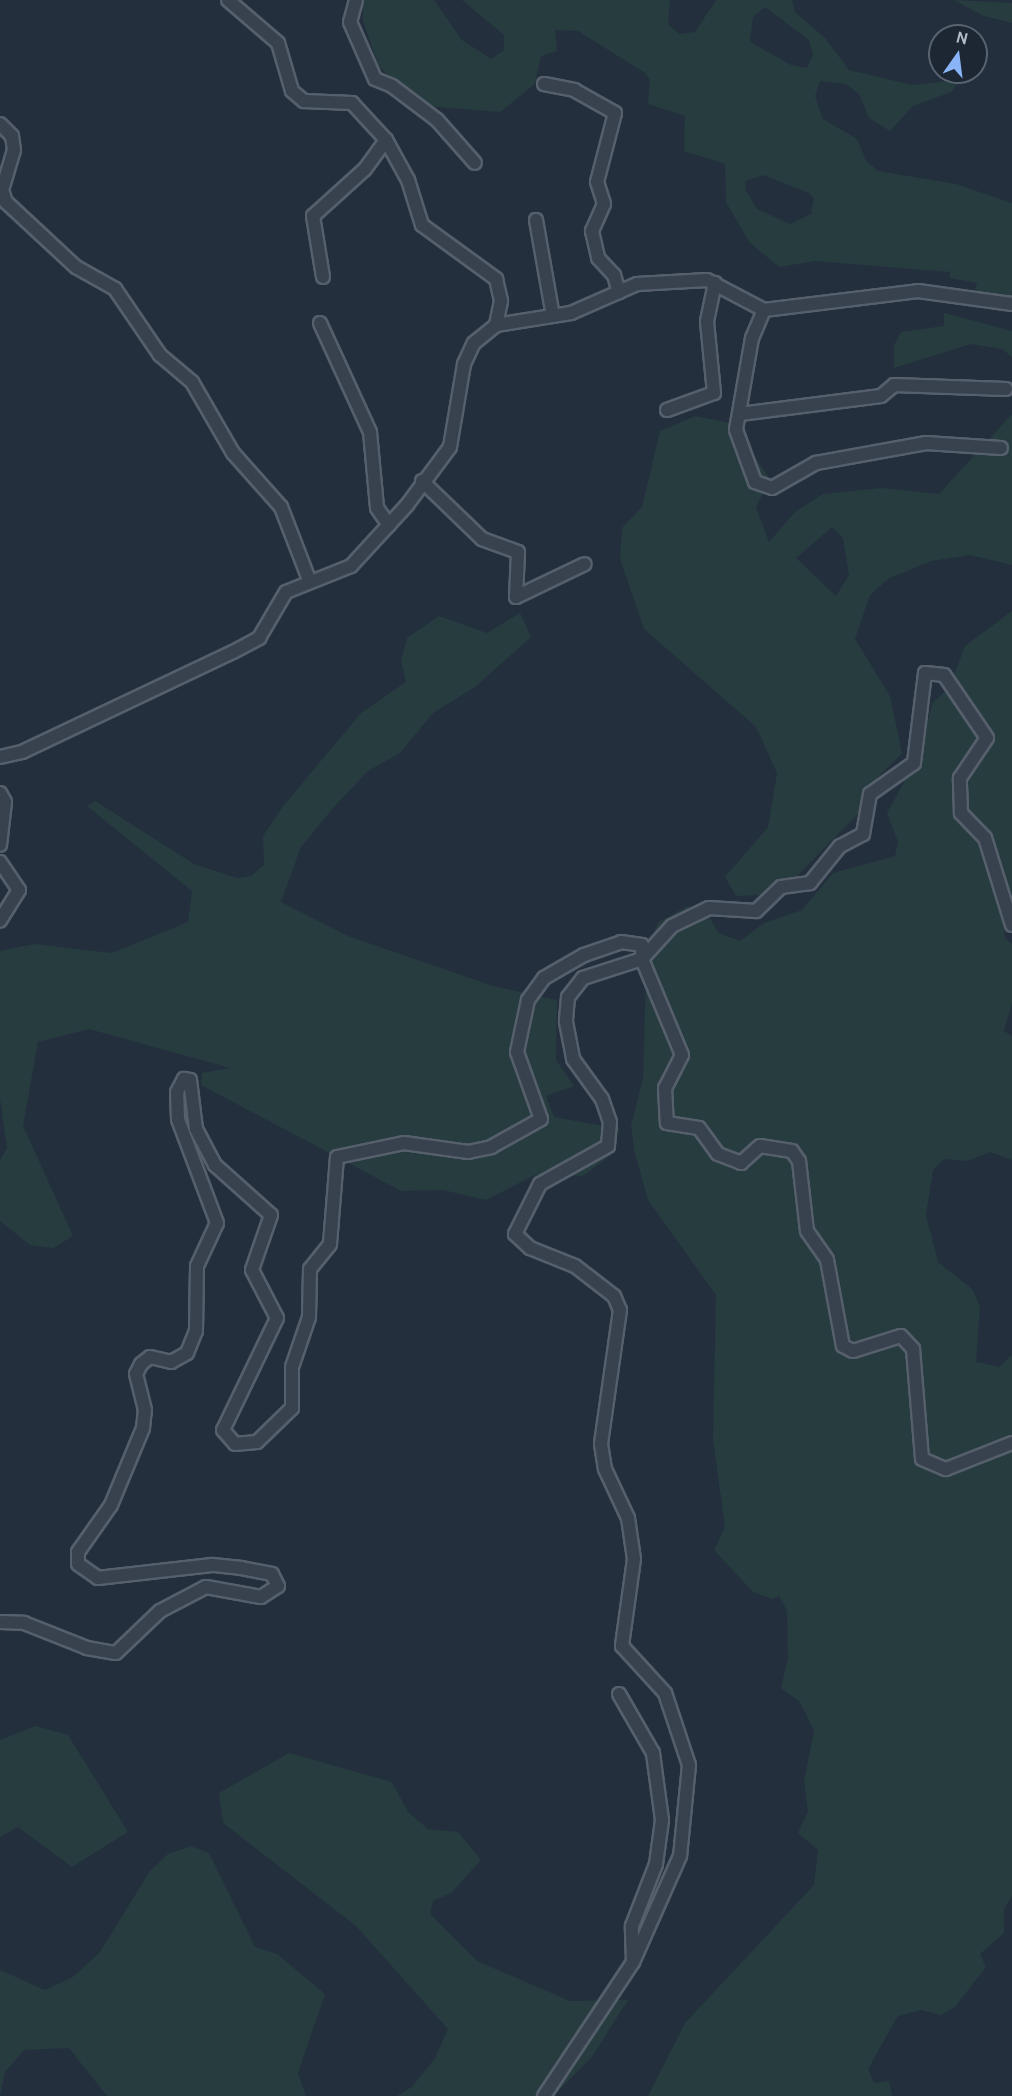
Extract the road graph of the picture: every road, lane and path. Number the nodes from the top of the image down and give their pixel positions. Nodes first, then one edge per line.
1 (228, 0) edge
2 (357, 0) edge
3 (544, 84) dead end
4 (0, 124) edge
5 (386, 140) junction
6 (475, 163) dead end
7 (536, 220) dead end
8 (323, 277) dead end
9 (715, 283) junction
10 (619, 292) junction
11 (1012, 304) edge
12 (764, 310) junction
13 (553, 316) junction
14 (320, 323) dead end
15 (496, 325) junction
16 (1006, 389) dead end
17 (667, 410) dead end
18 (741, 414) junction
19 (1001, 448) dead end
20 (422, 481) junction
21 (390, 525) junction
22 (585, 564) dead end
23 (310, 582) junction
24 (0, 750) edge
25 (22, 752) junction
26 (0, 757) edge
27 (0, 793) edge
28 (0, 845) edge
29 (0, 862) edge
30 (0, 920) edge
31 (1012, 925) edge
32 (642, 959) junction
33 (1012, 1443) edge
34 (0, 1622) edge
35 (619, 1695) dead end
36 (633, 1962) junction
37 (544, 2096) edge

1 - 5 street
2 - 6 street
3 - 10 street
4 - 23 street
5 - 8 street
5 - 15 street
7 - 13 street
9 - 10 street
9 - 12 street
9 - 17 street
10 - 13 street
11 - 12 street
12 - 18 street
13 - 15 street
14 - 21 street
15 - 20 street
16 - 18 street
18 - 19 street
20 - 21 street
20 - 22 street
21 - 23 street
23 - 25 street
24 - 25 street
25 - 26 street
27 - 28 street
29 - 30 street
31 - 32 street
32 - 33 street
32 - 34 street
32 - 36 street
35 - 36 street
36 - 37 street

